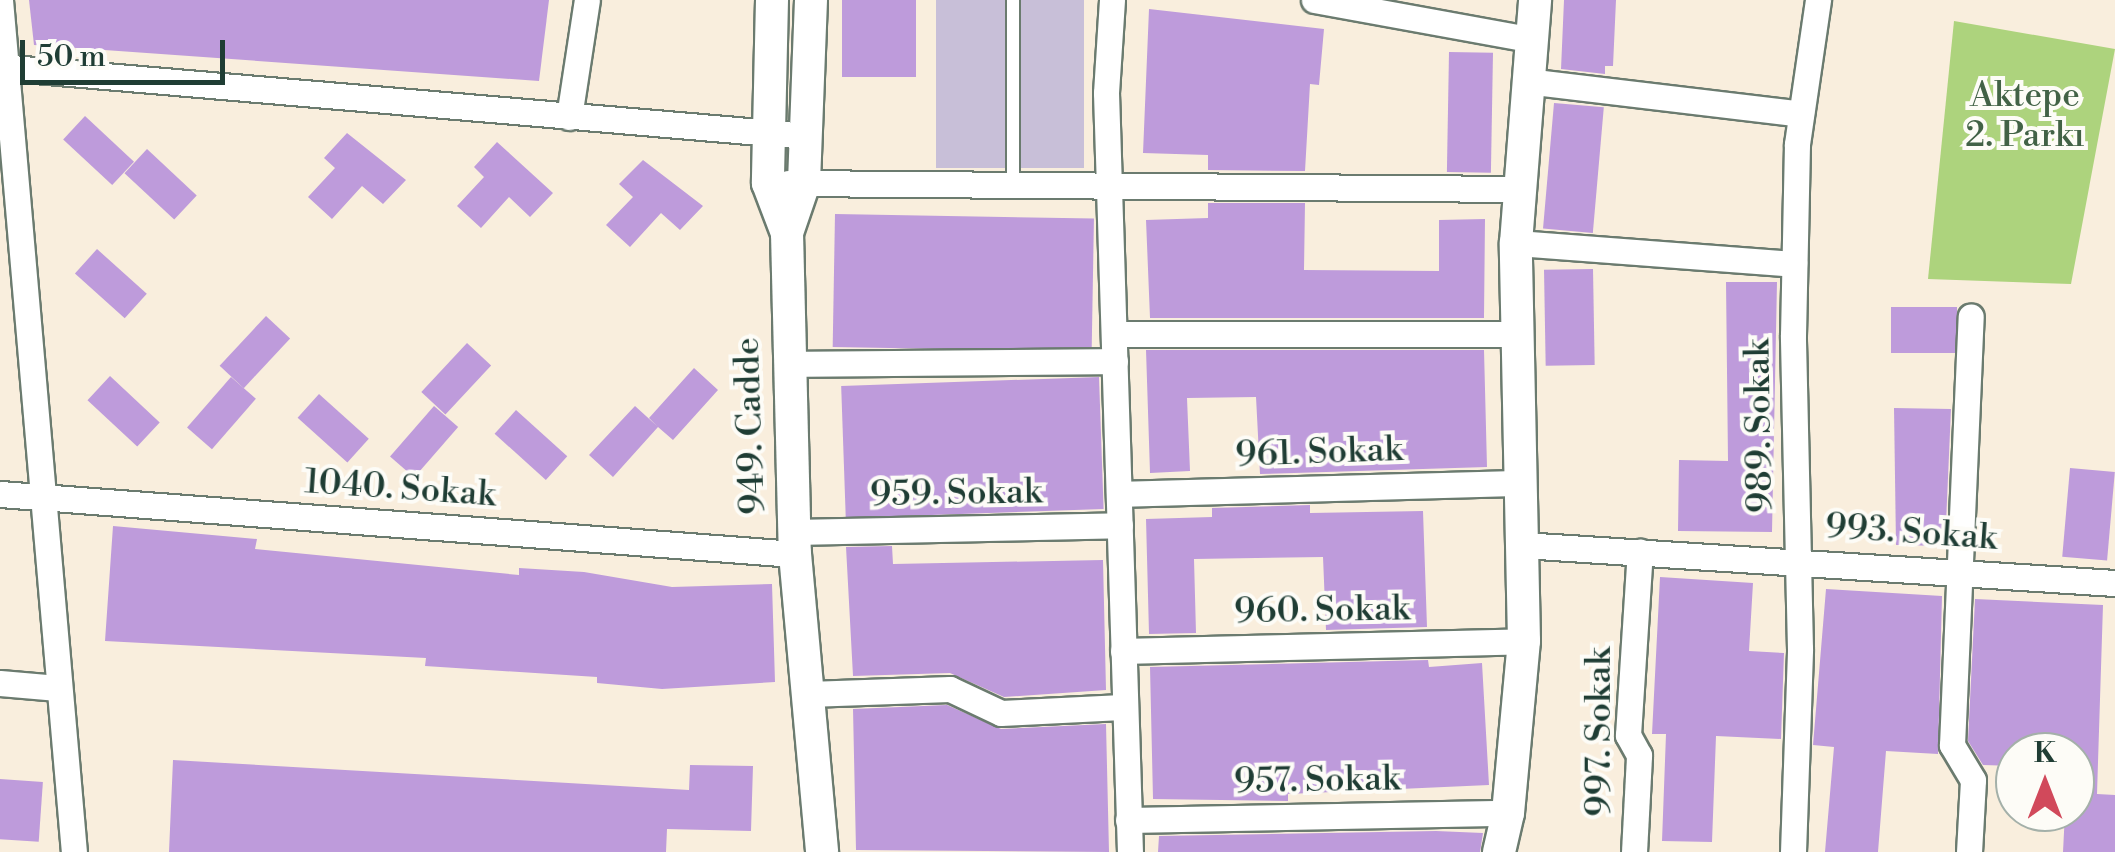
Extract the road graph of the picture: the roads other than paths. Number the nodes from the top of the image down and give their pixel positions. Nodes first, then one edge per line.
1 (0, 0) edge
2 (588, 0) edge
3 (772, 0) edge
4 (811, 0) edge
5 (1014, 0) edge
6 (1112, 0) edge
7 (1314, 0) edge
8 (1535, 0) edge
9 (1818, 0) edge
10 (1528, 39) junction
11 (3, 67) edge
12 (1526, 80) junction
13 (1802, 114) junction
14 (569, 116) junction
15 (769, 133) junction
16 (806, 136) junction
17 (1520, 189) junction
18 (786, 190) junction
19 (1109, 190) junction
20 (1013, 191) junction
21 (1516, 243) junction
22 (1794, 264) junction
23 (1970, 316) dead end
24 (1114, 334) junction
25 (1518, 334) junction
26 (1115, 360) junction
27 (789, 364) junction
28 (1521, 483) junction
29 (0, 494) edge
30 (1118, 494) junction
31 (40, 497) junction
32 (1120, 526) junction
33 (794, 543) junction
34 (1522, 546) junction
35 (1640, 552) junction
36 (1798, 560) junction
37 (1960, 572) junction
38 (2115, 583) edge
39 (1524, 641) junction
40 (1123, 651) junction
41 (0, 683) edge
42 (58, 688) junction
43 (808, 694) junction
44 (1122, 707) junction
45 (1508, 813) junction
46 (1128, 820) junction
47 (74, 852) edge
48 (822, 852) edge
49 (1130, 852) edge
50 (1498, 852) edge
51 (1515, 852) edge
52 (1634, 852) edge
53 (1793, 852) edge
54 (1970, 852) edge

1 - 11 street
2 - 14 street
3 - 15 street
4 - 16 street, 949. Cadde
5 - 20 lane
6 - 19 street
7 - 10 street
8 - 10 street
9 - 13 street, 989. Sokak
10 - 12 street
11 - 14 street
11 - 31 street
12 - 13 street
12 - 17 street
13 - 22 street, 989. Sokak
14 - 15 street
15 - 16 street
15 - 18 street
16 - 18 street, 949. Cadde
17 - 19 street
17 - 21 street
18 - 20 street
18 - 27 street, 949. Cadde
19 - 20 street
19 - 24 street
21 - 22 street
21 - 25 street
22 - 36 street, 989. Sokak
23 - 37 street
24 - 25 street
24 - 26 street
25 - 28 street
26 - 27 street
26 - 30 street
27 - 33 street, 949. Cadde
28 - 30 street, 961. Sokak
28 - 34 street
29 - 31 street, 1040. Sokak
30 - 32 street
31 - 33 street, 1040. Sokak
31 - 42 street
32 - 33 street, 959. Sokak
32 - 40 street
33 - 43 street, 949. Cadde
34 - 35 street, 993. Sokak
34 - 39 street
35 - 36 street, 993. Sokak
35 - 52 street, 997. Sokak
36 - 37 street, 993. Sokak
36 - 53 street, 989. Sokak
37 - 38 street, 993. Sokak
37 - 54 street
39 - 40 street, 960. Sokak
39 - 45 street
40 - 44 street
41 - 42 street
42 - 47 street
43 - 44 street
43 - 48 street, 949. Cadde
44 - 46 street
45 - 46 street, 957. Sokak
45 - 50 street
45 - 51 street
46 - 49 street

